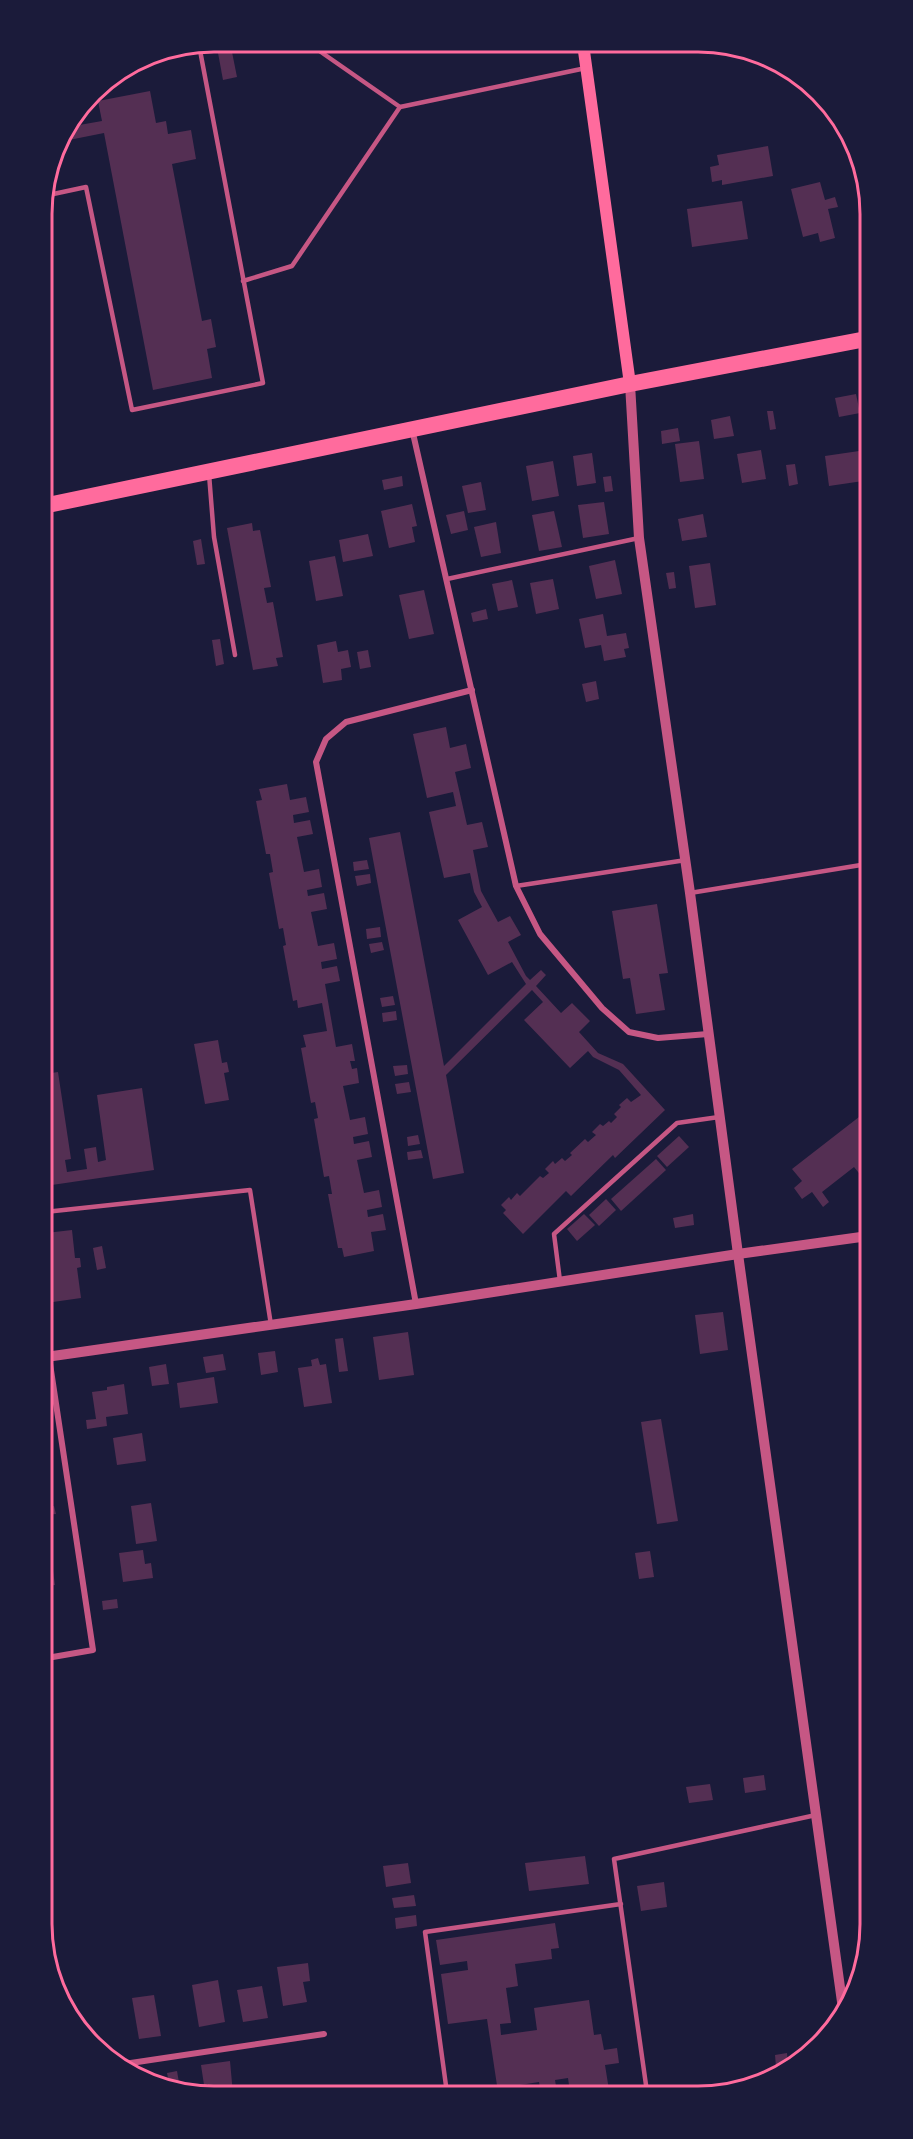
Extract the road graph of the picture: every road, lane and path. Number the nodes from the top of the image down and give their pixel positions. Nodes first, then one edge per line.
1 (201, 53) edge
2 (322, 53) edge
3 (584, 53) edge
4 (586, 68) junction
5 (400, 107) junction
6 (54, 194) edge
7 (243, 281) junction
8 (860, 340) edge
9 (630, 384) junction
10 (412, 429) junction
11 (209, 471) junction
12 (53, 504) edge
13 (639, 538) junction
14 (447, 579) junction
15 (235, 655) dead end
16 (472, 690) junction
17 (686, 860) junction
18 (860, 865) edge
19 (516, 886) junction
20 (690, 893) junction
21 (708, 1034) junction
22 (719, 1117) junction
23 (53, 1211) edge
24 (860, 1237) edge
25 (738, 1254) junction
26 (560, 1281) junction
27 (416, 1304) junction
28 (271, 1324) junction
29 (53, 1356) edge
30 (53, 1395) edge
31 (53, 1657) edge
32 (816, 1815) junction
33 (621, 1904) junction
34 (842, 2000) edge
35 (324, 2034) dead end
36 (130, 2063) edge
37 (446, 2086) edge
38 (646, 2086) edge

1 - 7 lane
2 - 5 lane
3 - 4 main road
4 - 5 lane
4 - 9 main road
5 - 7 lane
6 - 7 lane
8 - 9 highway
9 - 10 highway
9 - 13 street
10 - 11 highway
10 - 14 street
11 - 12 highway
11 - 15 lane
13 - 14 lane
13 - 17 street
14 - 16 street
16 - 19 street
16 - 27 street
17 - 19 lane
17 - 20 street
18 - 20 lane
19 - 21 street
20 - 21 street
21 - 22 street
22 - 25 street
22 - 26 lane
23 - 28 lane
24 - 25 street
25 - 26 street
25 - 32 street
26 - 27 street
27 - 28 street
28 - 29 street
30 - 31 street
32 - 33 lane
32 - 34 street
33 - 37 lane
33 - 38 lane
35 - 36 street

